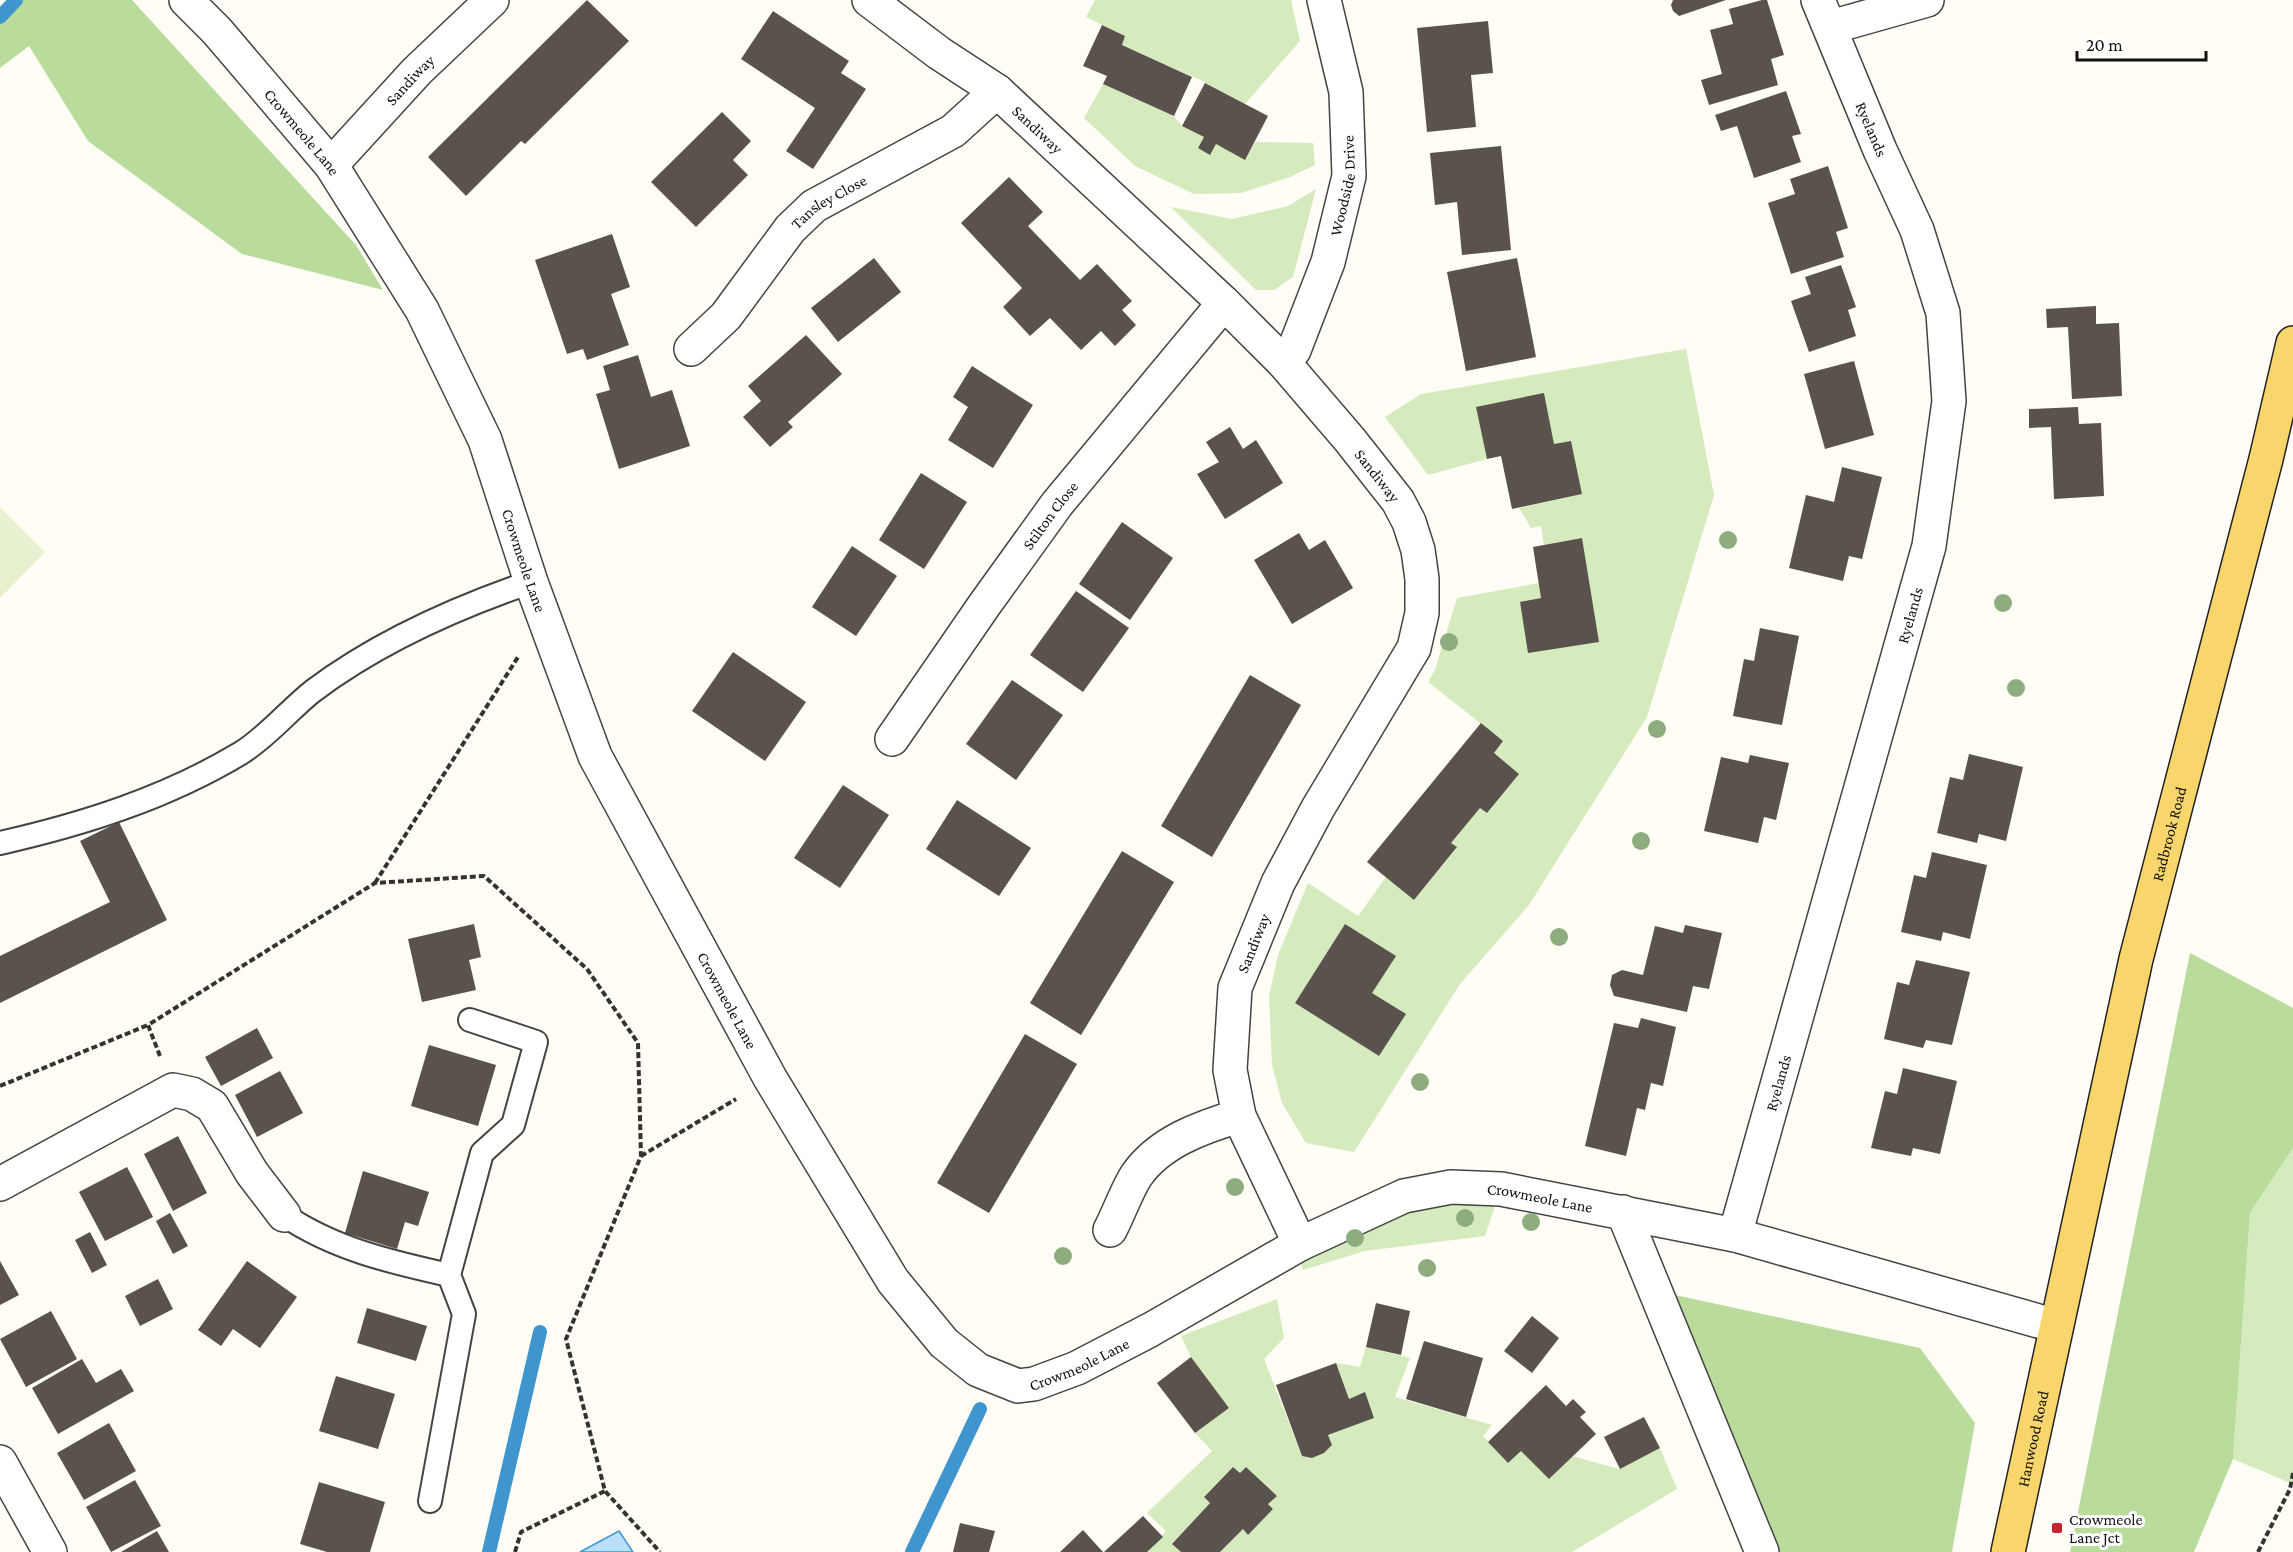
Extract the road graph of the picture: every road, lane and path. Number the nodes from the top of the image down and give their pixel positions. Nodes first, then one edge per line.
1 (186, 0) edge
2 (492, 0) edge
3 (869, 0) edge
4 (1324, 0) edge
5 (1927, 0) edge
6 (1824, 14) edge
7 (997, 91) junction
8 (331, 165) junction
9 (1224, 303) junction
10 (2293, 343) edge
11 (691, 349) dead end
12 (1284, 363) junction
13 (531, 582) junction
14 (544, 616) junction
15 (892, 739) dead end
16 (0, 843) edge
17 (375, 883) dead end
18 (470, 1020) dead end
19 (148, 1025) dead end
20 (770, 1078) junction
21 (0, 1086) edge
22 (1239, 1116) junction
23 (641, 1156) dead end
24 (0, 1184) edge
25 (1623, 1212) junction
26 (284, 1215) joint
27 (1110, 1230) dead end
28 (1735, 1235) junction
29 (1300, 1244) junction
30 (449, 1275) junction
31 (2056, 1326) junction
32 (0, 1462) edge
33 (2293, 1473) edge
34 (606, 1491) dead end
35 (430, 1501) dead end
36 (50, 1552) edge
37 (514, 1552) edge
38 (1762, 1552) edge
39 (2008, 1552) edge
40 (2258, 1552) edge

1 - 8 street, Crowmeole Lane
2 - 8 street, Sandiway
3 - 7 street, Sandiway
4 - 12 street, Woodside Drive
5 - 6 street
6 - 28 street, Ryelands
7 - 9 street, Sandiway
7 - 11 street, Tansley Close
8 - 13 street, Crowmeole Lane
9 - 12 street, Sandiway
9 - 15 street, Stilton Close
10 - 31 main road, Radbrook Road
12 - 22 street, Sandiway
13 - 14 street, Crowmeole Lane
13 - 16 lane
14 - 17 path
14 - 20 street, Crowmeole Lane
18 - 30 lane
19 - 21 path
20 - 23 path
20 - 29 street, Crowmeole Lane
22 - 27 street
22 - 29 street, Sandiway
24 - 26 street
25 - 28 street, Crowmeole Lane
25 - 29 street, Crowmeole Lane
25 - 38 street
26 - 30 lane
28 - 31 street, Crowmeole Lane
30 - 35 lane
31 - 39 main road, Hanwood Road
32 - 36 street
33 - 40 path
34 - 37 path

